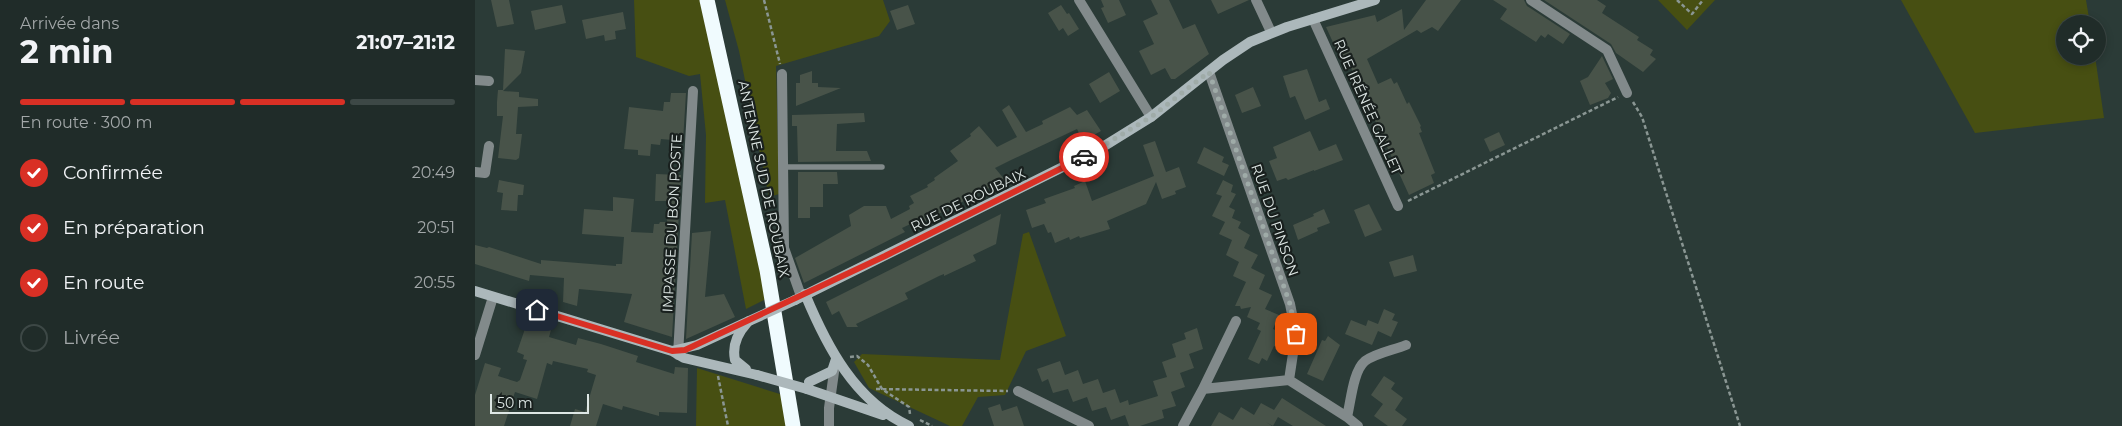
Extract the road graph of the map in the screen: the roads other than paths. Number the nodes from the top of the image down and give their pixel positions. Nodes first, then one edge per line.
1 (707, 0) edge
2 (717, 0) edge
3 (1079, 0) edge
4 (1257, 0) edge
5 (1375, 0) edge
6 (1531, 0) edge
7 (1313, 19) junction
8 (1271, 32) junction
9 (1209, 72) junction
10 (783, 74) road end
11 (475, 80) edge
12 (489, 81) dead end
13 (693, 91) dead end
14 (1627, 93) road end
15 (1151, 117) junction
16 (489, 146) dead end
17 (882, 167) dead end
18 (783, 168) junction
19 (475, 172) edge
20 (1398, 206) road end
21 (475, 291) edge
22 (493, 297) junction
23 (800, 297) junction
24 (749, 321) junction
25 (1236, 322) dead end
26 (1406, 345) dead end
27 (676, 352) junction
28 (475, 355) edge
29 (836, 362) junction
30 (757, 375) junction
31 (1289, 380) junction
32 (809, 386) junction
33 (1203, 389) junction
34 (1018, 391) road end
35 (831, 396) junction
36 (1347, 417) junction
37 (896, 420) junction
38 (911, 421) edge
39 (793, 426) edge
40 (803, 426) edge
41 (829, 426) edge
42 (1089, 426) edge
43 (1183, 426) edge
44 (1359, 426) edge

1 - 39 highway, ANTENNE SUD DE ROUBAIX
2 - 40 highway, ANTENNE SUD DE ROUBAIX
3 - 15 street
4 - 8 street
5 - 7 main road, RUE DE ROUBAIX
6 - 14 street
7 - 8 main road, RUE DE ROUBAIX
7 - 20 street, RUE IRÉNÉE GALLET
8 - 9 main road, RUE DE ROUBAIX
9 - 15 main road, RUE DE ROUBAIX
9 - 31 street, RUE DU PINSON
10 - 18 street
11 - 12 street
13 - 27 street, IMPASSE DU BON POSTE
15 - 23 main road, RUE DE ROUBAIX
16 - 19 street
17 - 18 lane
18 - 23 street
21 - 22 main road
22 - 27 main road
22 - 28 street
23 - 24 main road, bridge
23 - 29 main road
24 - 27 main road
24 - 30 main road
25 - 33 street
26 - 36 street
27 - 30 main road
29 - 32 main road
29 - 35 street
29 - 37 main road
30 - 32 main road, bridge
31 - 33 street
31 - 36 street
32 - 35 main road
33 - 43 street
34 - 42 street
35 - 37 main road
35 - 41 street
36 - 44 street
37 - 38 main road

